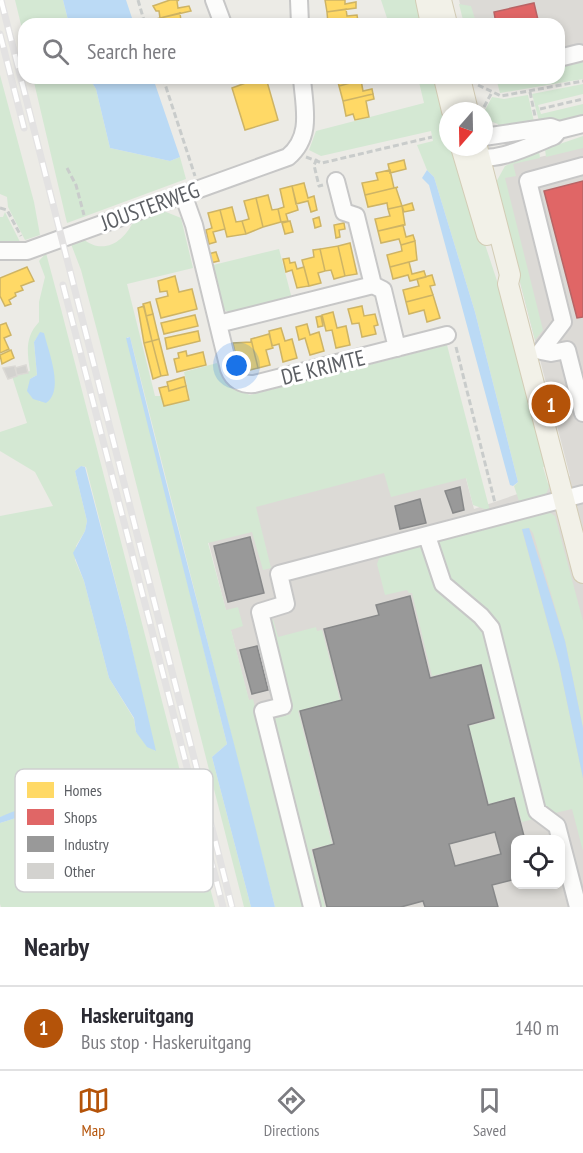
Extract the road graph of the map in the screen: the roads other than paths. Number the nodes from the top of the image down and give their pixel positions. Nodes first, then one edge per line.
1 (214, 0) edge
2 (299, 0) edge
3 (426, 0) edge
4 (441, 0) edge
5 (221, 18) edge
6 (300, 18) edge
7 (430, 18) edge
8 (446, 18) edge
9 (579, 53) dead end
10 (565, 56) edge
11 (302, 84) edge
12 (445, 84) edge
13 (461, 84) edge
14 (450, 102) edge
15 (466, 102) edge
16 (583, 124) edge
17 (559, 130) junction
18 (493, 136) edge
19 (493, 147) edge
20 (471, 156) edge
21 (583, 166) edge
22 (336, 181) dead end
23 (183, 194) junction
24 (0, 252) edge
25 (373, 285) junction
26 (218, 324) junction
27 (447, 335) road end
28 (397, 348) junction
29 (534, 353) junction
30 (583, 413) edge
31 (583, 494) edge
32 (564, 498) junction
33 (427, 536) junction
34 (583, 573) edge
35 (312, 907) edge
36 (578, 907) edge

1 - 5 street
2 - 6 street
3 - 7 main road
4 - 8 main road
9 - 10 street
11 - 23 street, JOUSTERWEG
12 - 14 main road
13 - 15 main road
16 - 17 street
17 - 18 street
17 - 19 street
20 - 29 main road
21 - 29 street
22 - 25 street
23 - 24 street, JOUSTERWEG
23 - 26 street, DE KRIMTE
25 - 26 street
25 - 28 street
26 - 28 street, DE KRIMTE
27 - 28 street, DE KRIMTE
29 - 30 street
29 - 32 main road
31 - 32 street
32 - 33 street
32 - 34 main road
33 - 35 street
33 - 36 street

